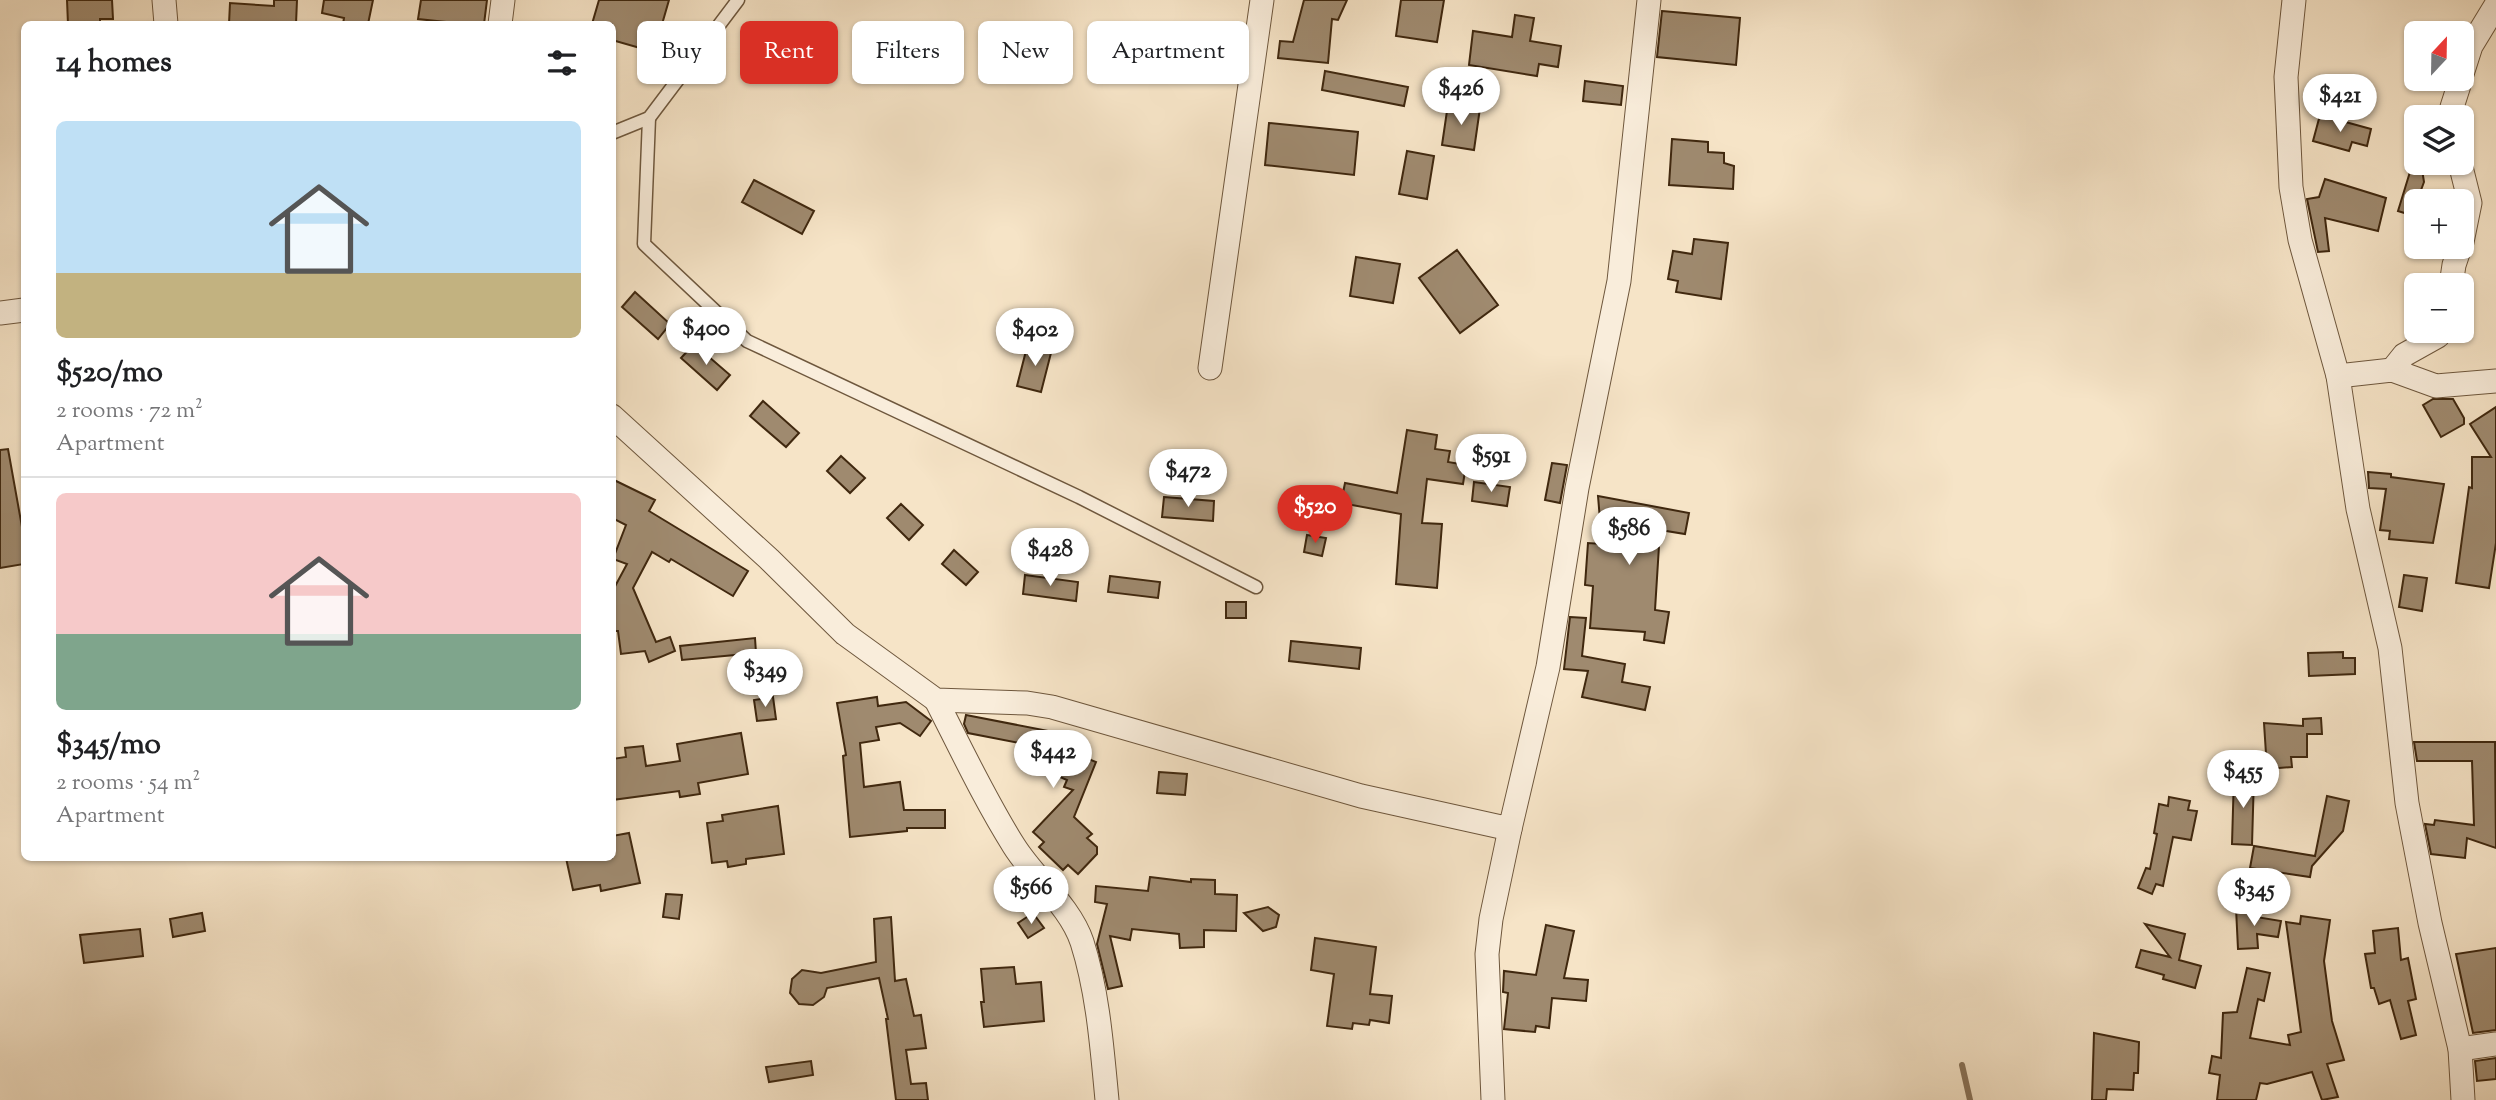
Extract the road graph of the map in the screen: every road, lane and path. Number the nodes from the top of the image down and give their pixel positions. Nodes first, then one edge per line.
1 (164, 0) edge
2 (503, 0) edge
3 (738, 0) edge
4 (1262, 0) edge
5 (1649, 0) edge
6 (2294, 0) edge
7 (2496, 5) edge
8 (166, 21) edge
9 (500, 21) edge
10 (2474, 41) edge
11 (649, 118) junction
12 (616, 130) edge
13 (21, 310) edge
14 (0, 313) edge
15 (2424, 343) edge
16 (1210, 368) dead end
17 (2392, 370) junction
18 (2338, 376) junction
19 (2496, 381) edge
20 (616, 420) edge
21 (1256, 587) dead end
22 (936, 700) junction
23 (1510, 829) junction
24 (2496, 1044) edge
25 (2460, 1049) junction
26 (1107, 1100) edge
27 (1493, 1100) edge
28 (2463, 1100) edge

1 - 8 street
2 - 9 street
3 - 11 lane
4 - 16 street
5 - 23 street
6 - 18 street
7 - 10 street
11 - 12 lane
11 - 21 lane
13 - 14 street
15 - 17 street
17 - 18 street
17 - 19 street
18 - 25 street
20 - 22 street
22 - 23 street
22 - 26 street
23 - 27 street
24 - 25 street
25 - 28 street

